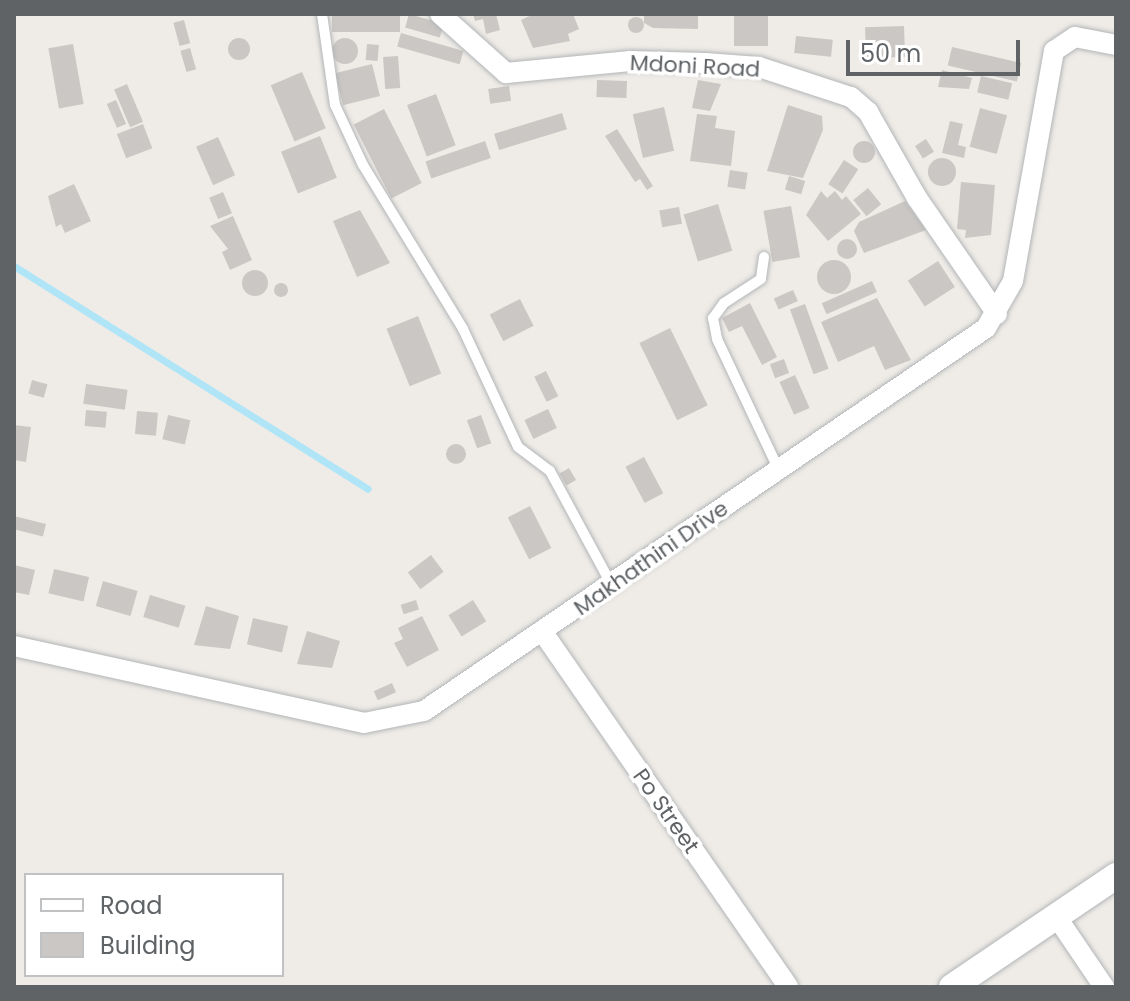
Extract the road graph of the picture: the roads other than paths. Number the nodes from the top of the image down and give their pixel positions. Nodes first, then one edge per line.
1 (322, 14) edge
2 (440, 14) edge
3 (1116, 45) edge
4 (764, 257) dead end
5 (997, 314) junction
6 (778, 468) junction
7 (612, 586) junction
8 (544, 634) junction
9 (14, 646) edge
10 (1116, 876) edge
11 (1056, 916) junction
12 (788, 987) edge
13 (952, 987) edge
14 (1104, 987) edge

1 - 7 lane
2 - 5 street, Mdoni Road
3 - 5 street, Makhathini Drive
4 - 6 lane
5 - 6 street, Makhathini Drive
6 - 7 street, Makhathini Drive
7 - 8 street, Makhathini Drive
8 - 9 street, Makhathini Drive
8 - 12 street, Po Street
10 - 11 street
11 - 13 street
11 - 14 street

